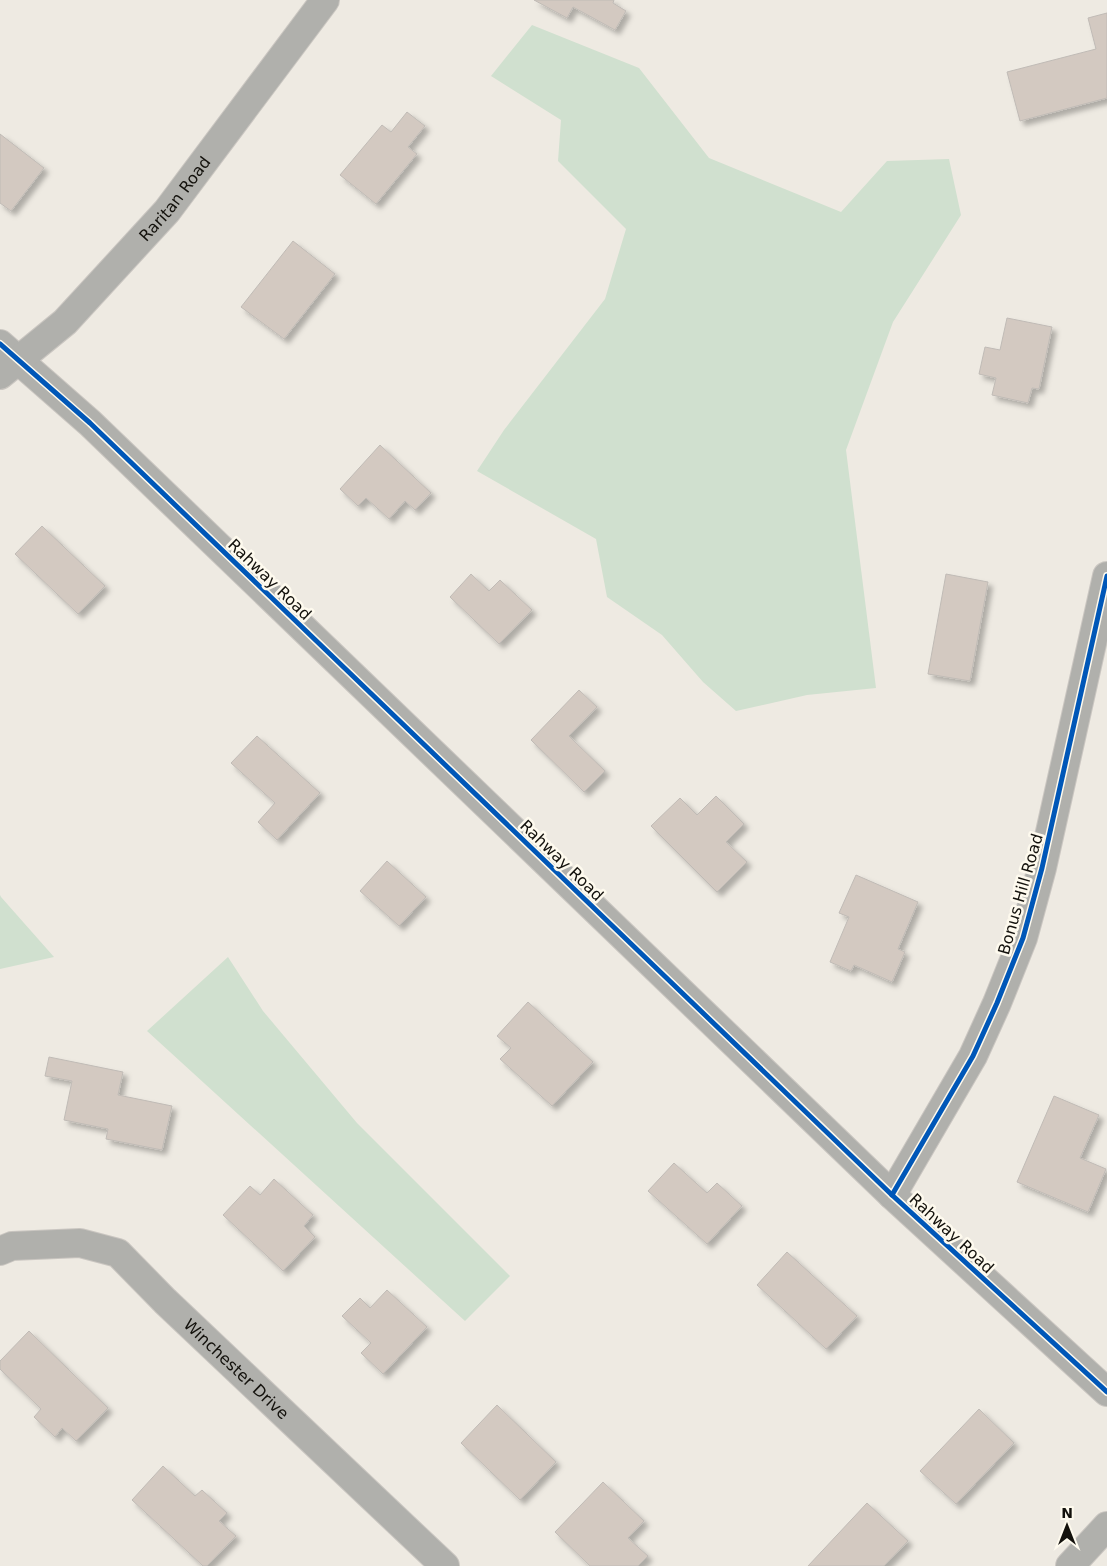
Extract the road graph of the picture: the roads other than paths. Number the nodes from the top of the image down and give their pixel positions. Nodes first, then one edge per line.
1 (325, 0) edge
2 (7, 360) edge
3 (1107, 576) edge
4 (892, 1195) junction
5 (0, 1251) edge
6 (1107, 1392) edge
7 (1107, 1526) edge
8 (445, 1566) edge
9 (1070, 1566) edge

1 - 2 street, Raritan Road
2 - 4 street, Rahway Road
3 - 4 street, Bonus Hill Road
4 - 6 street, Rahway Road
5 - 8 street, Winchester Drive
7 - 9 street

